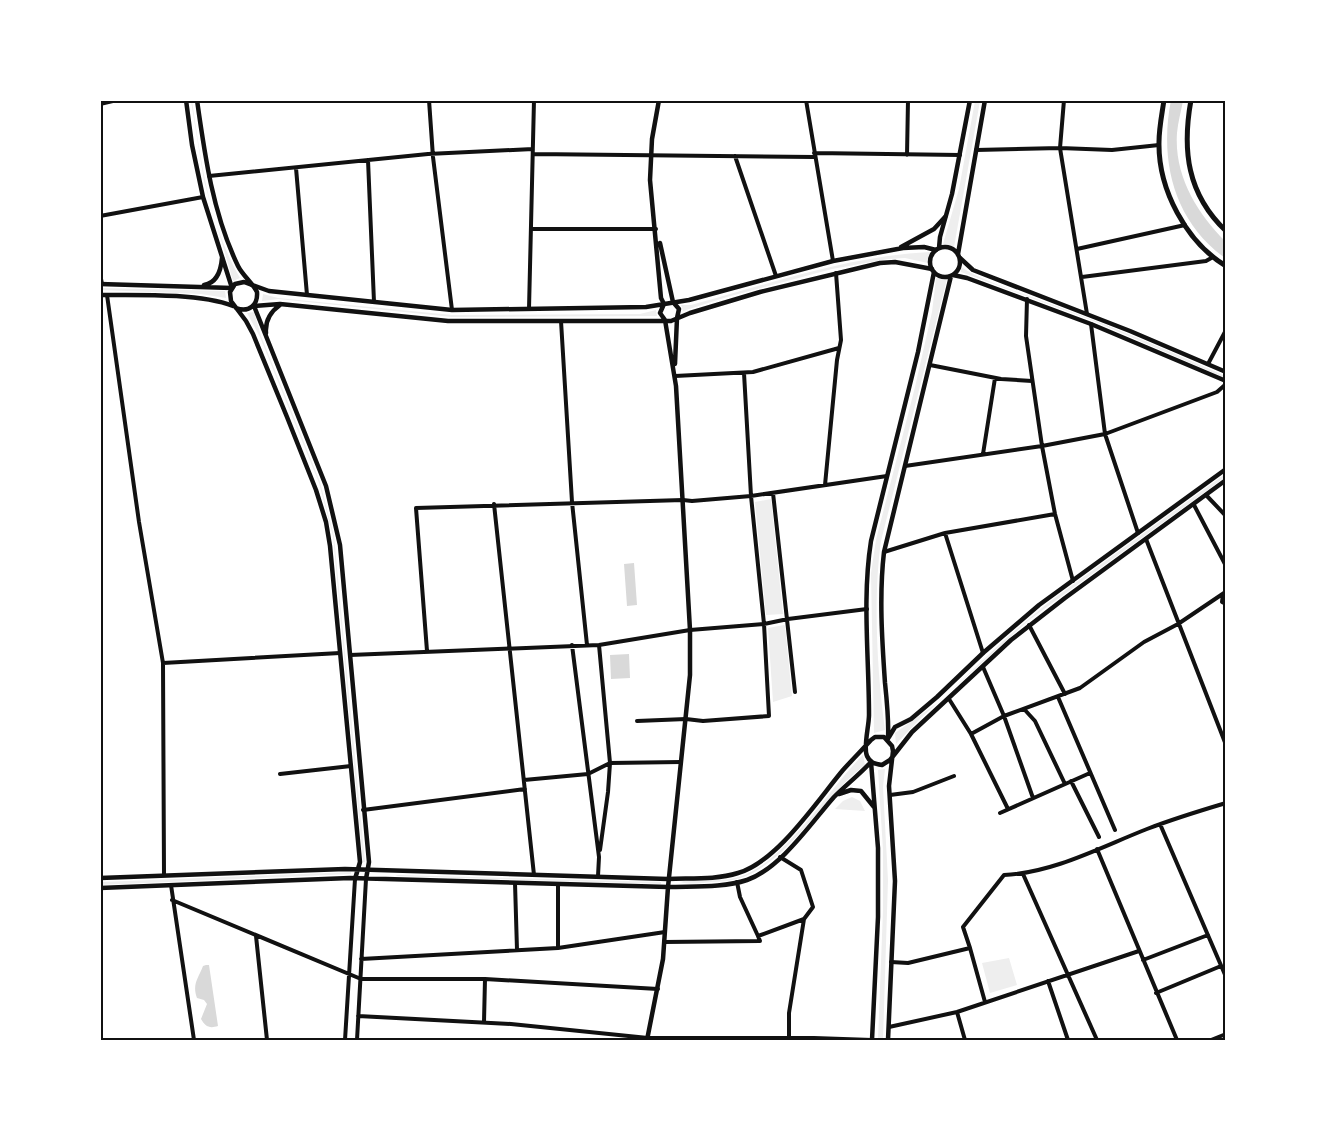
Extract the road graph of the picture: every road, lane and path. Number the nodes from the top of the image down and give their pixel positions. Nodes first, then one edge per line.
1 (117, 100) edge
2 (186, 100) edge
3 (197, 100) edge
4 (429, 100) edge
5 (534, 100) edge
6 (659, 100) edge
7 (806, 100) edge
8 (908, 100) edge
9 (970, 100) edge
10 (985, 100) edge
11 (1064, 100) edge
12 (1164, 100) edge
13 (1191, 100) edge
14 (100, 104) edge
15 (1159, 145) junction
16 (1060, 148) junction
17 (976, 150) junction
18 (533, 152) junction
19 (433, 154) junction
20 (814, 155) junction
21 (907, 155) junction
22 (960, 155) junction
23 (651, 156) junction
24 (735, 156) junction
25 (368, 160) junction
26 (296, 168) junction
27 (209, 176) junction
28 (203, 197) junction
29 (100, 216) edge
30 (945, 217) junction
31 (1185, 225) junction
32 (656, 228) junction
33 (531, 229) junction
34 (1226, 231) edge
35 (938, 249) junction
36 (1077, 249) junction
37 (896, 250) junction
38 (959, 256) junction
39 (1213, 257) junction
40 (222, 258) junction
41 (833, 261) junction
42 (1226, 266) edge
43 (933, 271) junction
44 (836, 273) junction
45 (100, 274) edge
46 (776, 276) junction
47 (952, 276) junction
48 (1082, 277) junction
49 (101, 284) edge
50 (252, 285) junction
51 (191, 287) junction
52 (232, 288) junction
53 (100, 295) edge
54 (107, 295) junction
55 (307, 295) junction
56 (1027, 299) junction
57 (374, 302) junction
58 (673, 302) junction
59 (280, 304) junction
60 (664, 304) junction
61 (233, 306) junction
62 (254, 306) junction
63 (529, 309) junction
64 (452, 310) junction
65 (1087, 314) junction
66 (677, 318) junction
67 (665, 320) junction
68 (561, 321) junction
69 (1091, 324) junction
70 (1226, 330) edge
71 (266, 336) junction
72 (840, 348) junction
73 (1208, 364) junction
74 (930, 365) junction
75 (1226, 372) edge
76 (744, 373) junction
77 (675, 376) junction
78 (995, 378) junction
79 (1032, 381) junction
80 (1226, 383) edge
81 (1105, 434) junction
82 (1042, 446) junction
83 (983, 454) junction
84 (905, 466) junction
85 (1226, 469) edge
86 (887, 476) junction
87 (1226, 480) edge
88 (825, 484) junction
89 (773, 492) junction
90 (1206, 495) junction
91 (751, 496) junction
92 (683, 500) junction
93 (572, 502) junction
94 (494, 504) junction
95 (1194, 504) junction
96 (1055, 514) junction
97 (1226, 516) edge
98 (945, 533) junction
99 (1138, 533) junction
100 (1146, 539) junction
101 (884, 552) junction
102 (1226, 566) edge
103 (1073, 581) junction
104 (1225, 592) edge
105 (1226, 604) edge
106 (867, 609) junction
107 (788, 618) junction
108 (764, 624) junction
109 (1178, 624) junction
110 (1029, 625) junction
111 (690, 630) junction
112 (572, 645) junction
113 (587, 645) junction
114 (599, 645) junction
115 (510, 648) junction
116 (427, 651) junction
117 (340, 653) junction
118 (983, 653) junction
119 (350, 655) junction
120 (163, 663) junction
121 (983, 667) junction
122 (795, 692) dead end
123 (1065, 694) junction
124 (1058, 697) junction
125 (949, 699) junction
126 (1024, 709) junction
127 (1004, 716) junction
128 (686, 718) junction
129 (637, 721) dead end
130 (971, 734) junction
131 (888, 739) junction
132 (1226, 745) edge
133 (866, 746) junction
134 (893, 756) junction
135 (681, 762) junction
136 (871, 762) junction
137 (610, 763) junction
138 (351, 766) junction
139 (1090, 773) junction
140 (280, 774) dead end
141 (588, 774) junction
142 (954, 776) dead end
143 (524, 780) junction
144 (1071, 781) junction
145 (1065, 784) junction
146 (525, 789) junction
147 (837, 795) junction
148 (890, 795) junction
149 (1033, 798) junction
150 (1226, 803) edge
151 (875, 809) junction
152 (1008, 809) junction
153 (363, 810) junction
154 (1000, 813) dead end
155 (1160, 824) junction
156 (1114, 830) dead end
157 (1099, 837) dead end
158 (1097, 849) junction
159 (599, 857) junction
160 (780, 857) junction
161 (358, 869) junction
162 (368, 869) junction
163 (1023, 874) junction
164 (164, 875) junction
165 (534, 875) junction
166 (598, 876) junction
167 (100, 878) edge
168 (355, 879) junction
169 (366, 879) junction
170 (668, 879) junction
171 (737, 882) junction
172 (515, 883) junction
173 (558, 884) junction
174 (171, 885) junction
175 (668, 887) junction
176 (100, 888) edge
177 (172, 900) junction
178 (804, 919) junction
179 (666, 932) junction
180 (1208, 934) junction
181 (256, 936) junction
182 (758, 936) junction
183 (664, 942) junction
184 (558, 948) junction
185 (970, 948) junction
186 (517, 950) junction
187 (1139, 951) junction
188 (361, 959) junction
189 (1143, 960) junction
190 (891, 962) junction
191 (1221, 966) junction
192 (349, 974) junction
193 (1066, 975) junction
194 (1226, 977) edge
195 (360, 978) junction
196 (485, 979) junction
197 (1048, 981) junction
198 (659, 989) junction
199 (1156, 993) junction
200 (985, 1002) junction
201 (957, 1012) junction
202 (358, 1016) junction
203 (484, 1022) junction
204 (889, 1027) junction
205 (1226, 1034) edge
206 (733, 1039) edge
207 (789, 1039) edge
208 (648, 1040) edge
209 (873, 1040) edge
210 (194, 1041) edge
211 (267, 1041) edge
212 (345, 1041) edge
213 (357, 1041) edge
214 (888, 1041) edge
215 (965, 1041) edge
216 (1068, 1041) edge
217 (1097, 1041) edge
218 (1177, 1041) edge
219 (1211, 1041) edge

1 - 14 street
2 - 28 main road
3 - 27 main road
4 - 19 street
5 - 18 street
6 - 23 main road
7 - 20 street
8 - 21 street
9 - 22 main road
10 - 17 main road
11 - 16 street
12 - 15 main road
13 - 34 main road
15 - 16 street
15 - 31 main road
16 - 17 street
16 - 36 street
17 - 38 main road
18 - 19 street
18 - 23 street
18 - 33 street
19 - 25 street
19 - 64 street
20 - 21 street
20 - 24 street
20 - 41 street
21 - 22 street
22 - 30 main road
23 - 24 street
23 - 32 main road
24 - 46 street
25 - 26 street
25 - 57 street
26 - 27 street
26 - 55 street
27 - 50 main road
28 - 29 street
28 - 40 main road
30 - 35 main road
30 - 37 main road
31 - 36 street
31 - 39 main road
32 - 33 street
32 - 58 main road
32 - 60 main road
33 - 63 street
35 - 37 main road
35 - 38 main road
35 - 43 main road
36 - 48 street
37 - 41 main road
38 - 47 main road
38 - 65 main road
39 - 42 main road
39 - 48 street
40 - 51 main road
40 - 52 main road
41 - 46 main road
43 - 44 main road
43 - 47 main road
43 - 86 main road
44 - 66 main road
44 - 72 street
45 - 49 street
46 - 58 main road
47 - 56 main road
47 - 74 main road
48 - 65 street
49 - 51 main road
50 - 52 main road
50 - 55 main road
50 - 62 main road
51 - 52 main road
52 - 61 main road
53 - 54 main road
54 - 61 main road
54 - 120 street
55 - 57 main road
56 - 69 main road
56 - 79 street
57 - 64 main road
58 - 60 main road
58 - 66 main road
59 - 62 main road
59 - 68 main road
59 - 71 main road
60 - 63 main road
60 - 67 main road
61 - 62 main road
61 - 117 main road
62 - 71 main road
63 - 64 main road
65 - 73 main road
66 - 67 main road
66 - 77 main road
67 - 68 main road
67 - 77 main road
68 - 93 street
69 - 80 main road
69 - 81 street
70 - 73 street
71 - 119 main road
72 - 76 street
72 - 88 street
73 - 75 main road
74 - 78 street
74 - 84 main road
76 - 77 street
76 - 91 street
77 - 92 main road
78 - 79 street
78 - 83 street
79 - 82 street
80 - 81 street
81 - 82 street
81 - 99 street
82 - 83 street
82 - 96 street
83 - 84 street
84 - 101 main road
85 - 99 main road
86 - 88 street
86 - 106 main road
87 - 90 main road
88 - 89 street
89 - 91 street
89 - 107 street
90 - 95 main road
90 - 97 street
91 - 92 street
91 - 108 street
92 - 93 street
92 - 111 main road
93 - 94 street
93 - 113 street
94 - 115 street
94 - 116 street
95 - 100 main road
95 - 102 street
96 - 98 street
96 - 103 street
98 - 101 street
98 - 118 street
99 - 103 main road
100 - 109 street
100 - 110 main road
101 - 131 main road
103 - 118 main road
104 - 105 street
104 - 109 street
106 - 107 street
106 - 133 main road
107 - 108 street
107 - 122 street
108 - 111 street
108 - 128 street
109 - 123 street
109 - 132 street
110 - 121 main road
110 - 123 street
111 - 114 street
111 - 128 main road
112 - 113 street
112 - 115 street
112 - 141 street
113 - 114 street
114 - 137 street
115 - 116 street
115 - 143 street
116 - 119 street
117 - 120 street
117 - 138 main road
118 - 131 main road
119 - 153 main road
120 - 164 street
121 - 125 main road
121 - 127 street
123 - 124 street
124 - 126 street
124 - 139 street
125 - 130 street
125 - 134 main road
126 - 127 street
126 - 145 street
127 - 130 street
127 - 149 street
128 - 129 street
128 - 135 main road
130 - 152 street
131 - 133 main road
131 - 134 main road
133 - 136 main road
133 - 170 main road
134 - 136 main road
134 - 148 main road
135 - 137 street
135 - 170 main road
136 - 147 main road
136 - 151 main road
137 - 141 street
137 - 159 street
138 - 140 street
138 - 161 main road
139 - 144 street
139 - 156 street
141 - 143 street
141 - 159 street
142 - 148 street
143 - 146 street
144 - 145 street
144 - 157 street
145 - 149 street
146 - 153 street
146 - 165 street
147 - 151 main road
147 - 160 main road
148 - 190 main road
149 - 152 street
150 - 155 street
151 - 209 main road
152 - 154 street
153 - 162 main road
155 - 158 street
155 - 180 street
158 - 163 street
158 - 187 street
159 - 166 street
160 - 171 main road
160 - 178 street
161 - 162 main road
161 - 164 main road
161 - 168 main road
162 - 165 main road
162 - 169 main road
163 - 185 street
163 - 193 street
164 - 167 main road
165 - 166 main road
166 - 170 main road
168 - 169 main road
168 - 174 main road
168 - 192 street
169 - 172 main road
169 - 188 street
170 - 175 main road
171 - 175 main road
171 - 182 street
172 - 173 main road
172 - 186 street
173 - 175 main road
173 - 184 street
174 - 176 main road
174 - 177 street
175 - 179 main road
177 - 181 street
177 - 210 street
178 - 182 street
178 - 207 street
179 - 183 main road
179 - 184 street
180 - 189 street
180 - 191 street
181 - 192 street
181 - 211 street
182 - 183 street
183 - 198 main road
184 - 186 street
185 - 190 street
185 - 200 street
186 - 188 street
187 - 189 street
187 - 193 street
188 - 195 street
189 - 199 street
190 - 204 main road
191 - 194 street
191 - 199 street
192 - 195 street
192 - 212 street
193 - 197 street
193 - 217 street
195 - 196 street
195 - 202 street
196 - 198 street
196 - 203 street
197 - 200 street
197 - 216 street
198 - 208 main road
199 - 218 street
200 - 201 street
201 - 204 street
201 - 215 street
202 - 203 street
202 - 213 street
203 - 208 street
204 - 214 main road
205 - 219 street
206 - 207 street
206 - 208 street
207 - 209 street

